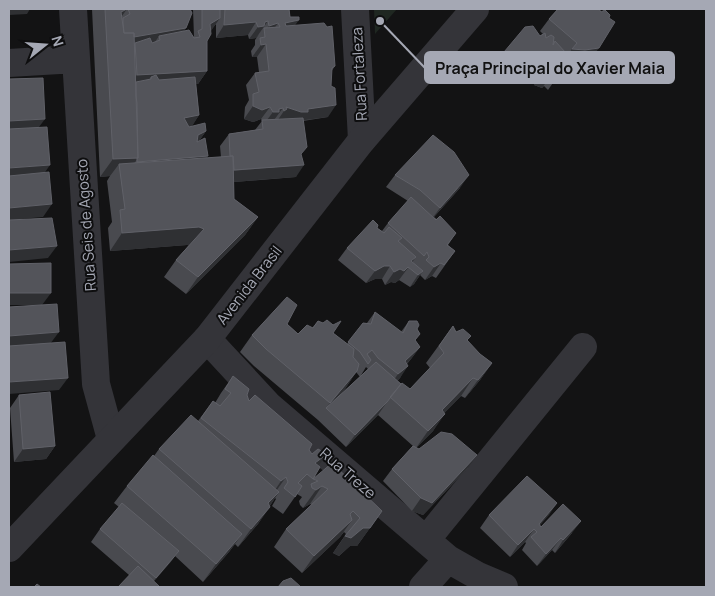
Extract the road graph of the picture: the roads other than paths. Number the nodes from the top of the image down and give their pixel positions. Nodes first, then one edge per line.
1 (73, 9) edge
2 (355, 9) edge
3 (474, 9) edge
4 (76, 59) junction
5 (9, 63) edge
6 (362, 140) junction
7 (206, 340) junction
8 (583, 347) dead end
9 (111, 439) junction
10 (426, 540) junction
11 (9, 548) edge
12 (448, 559) junction
13 (423, 587) edge
14 (504, 587) edge

1 - 4 street, Rua Seis de Agosto
2 - 6 street, Rua Fortaleza
3 - 6 street, Avenida Brasil
4 - 5 street
4 - 9 street, Rua Seis de Agosto
6 - 7 street, Avenida Brasil
7 - 9 street, Avenida Brasil
7 - 10 street, Rua Treze
8 - 10 street
9 - 11 street, Avenida Brasil
10 - 12 street, Rua Treze
12 - 13 street
12 - 14 street, Rua Treze

